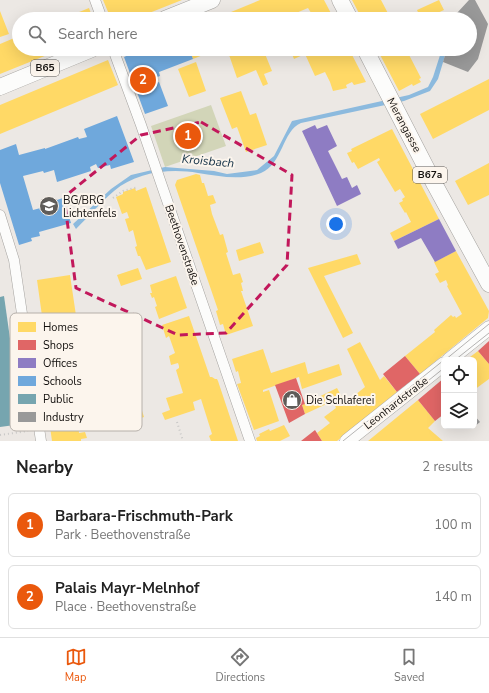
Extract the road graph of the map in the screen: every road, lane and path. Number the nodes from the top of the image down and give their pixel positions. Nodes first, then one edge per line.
1 (94, 0) edge
2 (212, 0) edge
3 (340, 0) edge
4 (99, 12) edge
5 (182, 12) edge
6 (346, 12) edge
7 (75, 56) edge
8 (115, 56) edge
9 (369, 56) edge
10 (0, 87) edge
11 (138, 187) dead end
12 (113, 198) dead end
13 (0, 215) edge
14 (489, 284) edge
15 (22, 313) edge
16 (489, 328) edge
17 (453, 357) edge
18 (441, 366) edge
19 (177, 422) dead end
20 (24, 431) edge
21 (40, 431) edge
22 (0, 435) edge
23 (41, 441) edge
24 (184, 441) edge
25 (250, 441) edge
26 (347, 441) edge

1 - 4 street
2 - 5 main road
3 - 6 main road
7 - 10 main road, B65
8 - 25 street, Beethovenstraße
9 - 14 main road, Merangasse / B67a
11 - 12 path
13 - 15 street
16 - 17 main road
18 - 26 main road, Leonhardstraße
19 - 24 path
20 - 22 path
21 - 23 street

